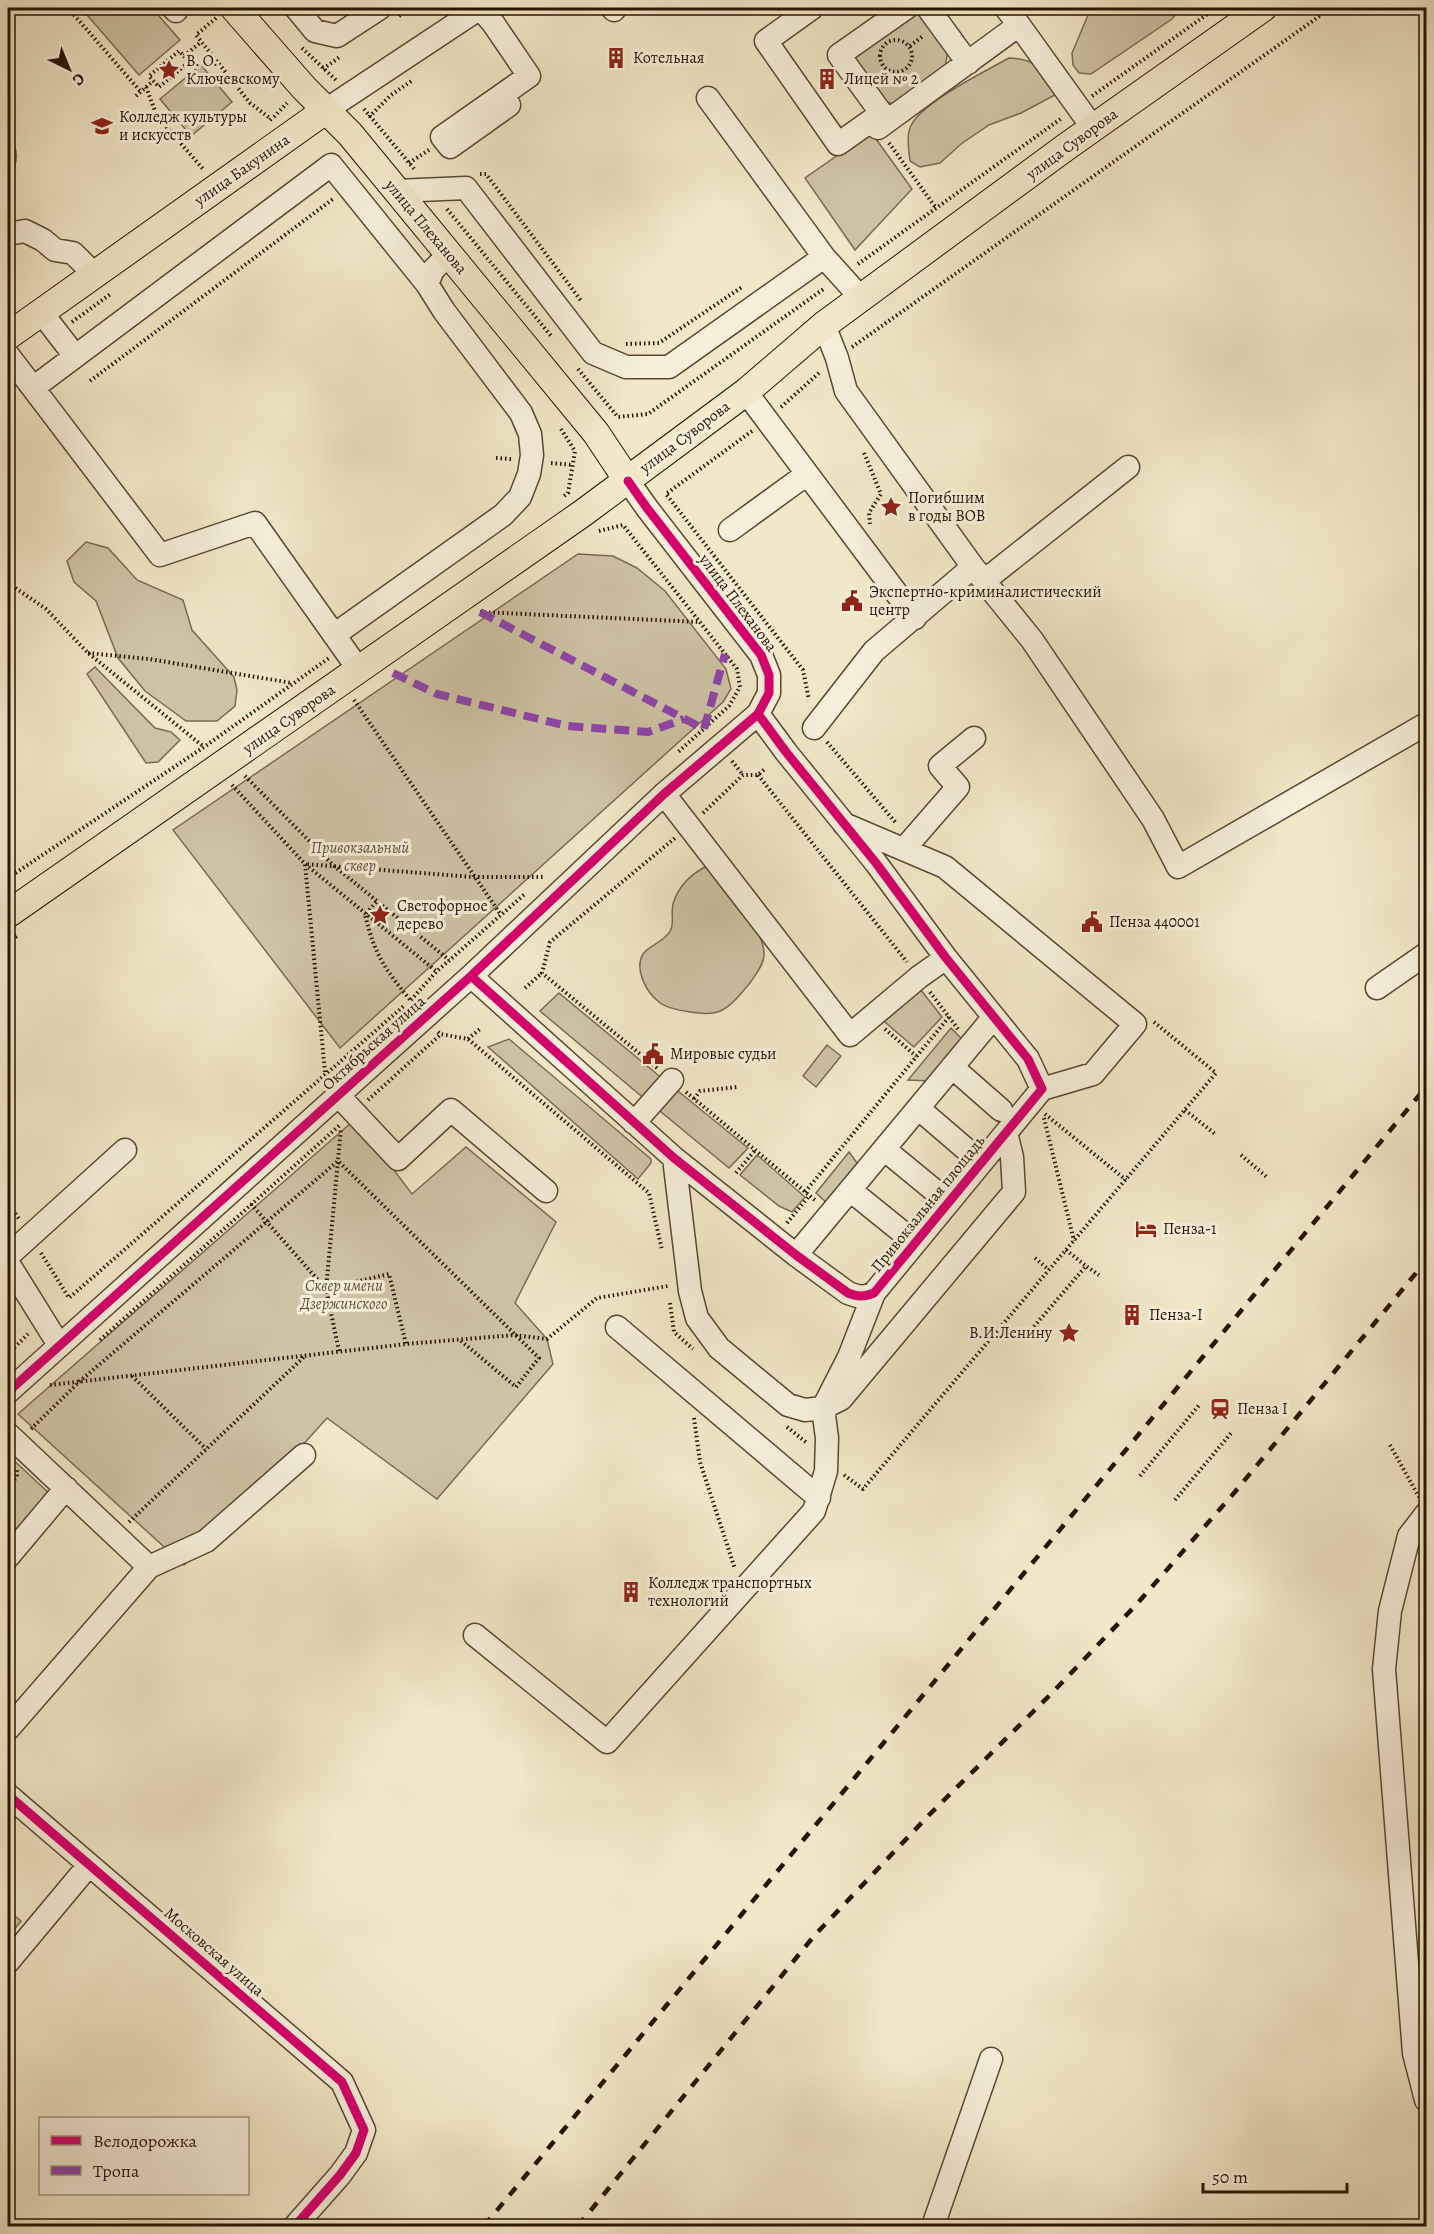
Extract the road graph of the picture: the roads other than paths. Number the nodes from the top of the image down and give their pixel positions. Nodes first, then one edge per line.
1 (296, 8) edge
2 (380, 8) edge
3 (812, 8) edge
4 (906, 8) edge
5 (928, 8) edge
6 (231, 9) edge
7 (1251, 11) edge
8 (472, 14) edge
9 (1013, 16) edge
10 (968, 63) junction
11 (708, 98) dead end
12 (509, 105) dead end
13 (326, 110) junction
14 (1085, 117) junction
15 (882, 121) junction
16 (396, 191) junction
17 (8, 234) edge
18 (449, 254) junction
19 (824, 256) junction
20 (104, 283) junction
21 (427, 284) junction
22 (861, 298) junction
23 (49, 322) junction
24 (824, 325) junction
25 (8, 336) edge
26 (8, 355) edge
27 (75, 356) junction
28 (33, 388) junction
29 (746, 392) junction
30 (1128, 468) dead end
31 (807, 474) junction
32 (628, 481) junction
33 (730, 530) dead end
34 (979, 574) junction
35 (915, 618) junction
36 (339, 642) junction
37 (359, 670) junction
38 (758, 714) junction
39 (1426, 724) edge
40 (814, 728) dead end
41 (974, 738) dead end
42 (664, 794) junction
43 (844, 824) junction
44 (904, 849) junction
45 (8, 914) edge
46 (1426, 954) edge
47 (946, 958) junction
48 (471, 976) junction
49 (1377, 988) dead end
50 (993, 1018) junction
51 (952, 1067) junction
52 (672, 1080) road end
53 (1042, 1089) junction
54 (338, 1095) junction
55 (918, 1108) junction
56 (1001, 1110) dead end
57 (634, 1123) junction
58 (1006, 1133) junction
59 (884, 1149) junction
60 (125, 1150) dead end
61 (968, 1151) dead end
62 (674, 1158) junction
63 (850, 1190) junction
64 (546, 1191) dead end
65 (935, 1191) dead end
66 (902, 1232) dead end
67 (796, 1255) junction
68 (8, 1256) edge
69 (8, 1263) edge
70 (874, 1293) junction
71 (617, 1327) dead end
72 (59, 1345) junction
73 (8, 1392) edge
74 (823, 1408) junction
75 (13, 1438) edge
76 (304, 1455) dead end
77 (66, 1488) junction
78 (819, 1498) junction
79 (1424, 1508) edge
80 (8, 1557) edge
81 (149, 1567) junction
82 (475, 1635) dead end
83 (9, 1725) edge
84 (8, 1795) edge
85 (89, 1865) junction
86 (8, 1962) edge
87 (1420, 2049) edge
88 (991, 2059) dead end
89 (1426, 2100) edge
90 (295, 2226) edge
91 (933, 2226) edge

1 - 2 street
3 - 15 street
4 - 15 street
5 - 10 street
6 - 13 main road, улица Плеханова
7 - 14 main road, улица Суворова
8 - 12 street
8 - 13 street, улица Бакунина
9 - 10 street
9 - 14 street
10 - 15 street
11 - 19 street
13 - 16 main road, улица Плеханова
13 - 20 main road, улица Бакунина
14 - 22 main road, улица Суворова
16 - 18 main road, улица Плеханова
16 - 19 street
17 - 20 street
18 - 21 street
18 - 32 main road, улица Плеханова
19 - 22 street
20 - 23 main road, улица Бакунина
21 - 27 street
21 - 36 street
22 - 24 main road, улица Суворова
23 - 25 main road, улица Бакунина
23 - 27 street
24 - 29 main road, улица Суворова
24 - 34 street
26 - 28 street
27 - 28 street
28 - 36 street
29 - 31 street
29 - 32 main road, улица Суворова
30 - 34 street
31 - 33 street
31 - 35 street
32 - 37 main road, улица Суворова
32 - 38 street, улица Плеханова
34 - 35 street
34 - 39 street
35 - 40 street
36 - 37 street
37 - 45 main road, улица Суворова
38 - 42 street, Октябрьская улица
38 - 43 street
41 - 44 street
42 - 47 street
42 - 48 street, Октябрьская улица
43 - 44 street
43 - 47 street
44 - 53 street
46 - 49 street
47 - 50 street
48 - 54 street, Октябрьская улица
48 - 57 street, Привокзальная площадь
50 - 51 street
50 - 53 street
51 - 55 street
51 - 56 street
52 - 57 street
53 - 58 street, Привокзальная площадь
54 - 64 street
54 - 72 street, Октябрьская улица
55 - 59 street
55 - 61 street
57 - 62 street, Привокзальная площадь
58 - 70 street, Привокзальная площадь
58 - 74 street
59 - 63 street
59 - 65 street
60 - 68 street
62 - 67 street, Привокзальная площадь
62 - 74 street
63 - 66 street
63 - 67 street
67 - 70 street, Привокзальная площадь
69 - 72 street
70 - 74 street
71 - 78 street
72 - 73 street, Октябрьская улица
74 - 78 street
75 - 77 street
76 - 81 street
77 - 80 street
77 - 81 street
78 - 82 street
79 - 87 street
81 - 83 street
84 - 85 street, Московская улица
85 - 86 street
85 - 90 street, Московская улица
87 - 89 street
88 - 91 street

